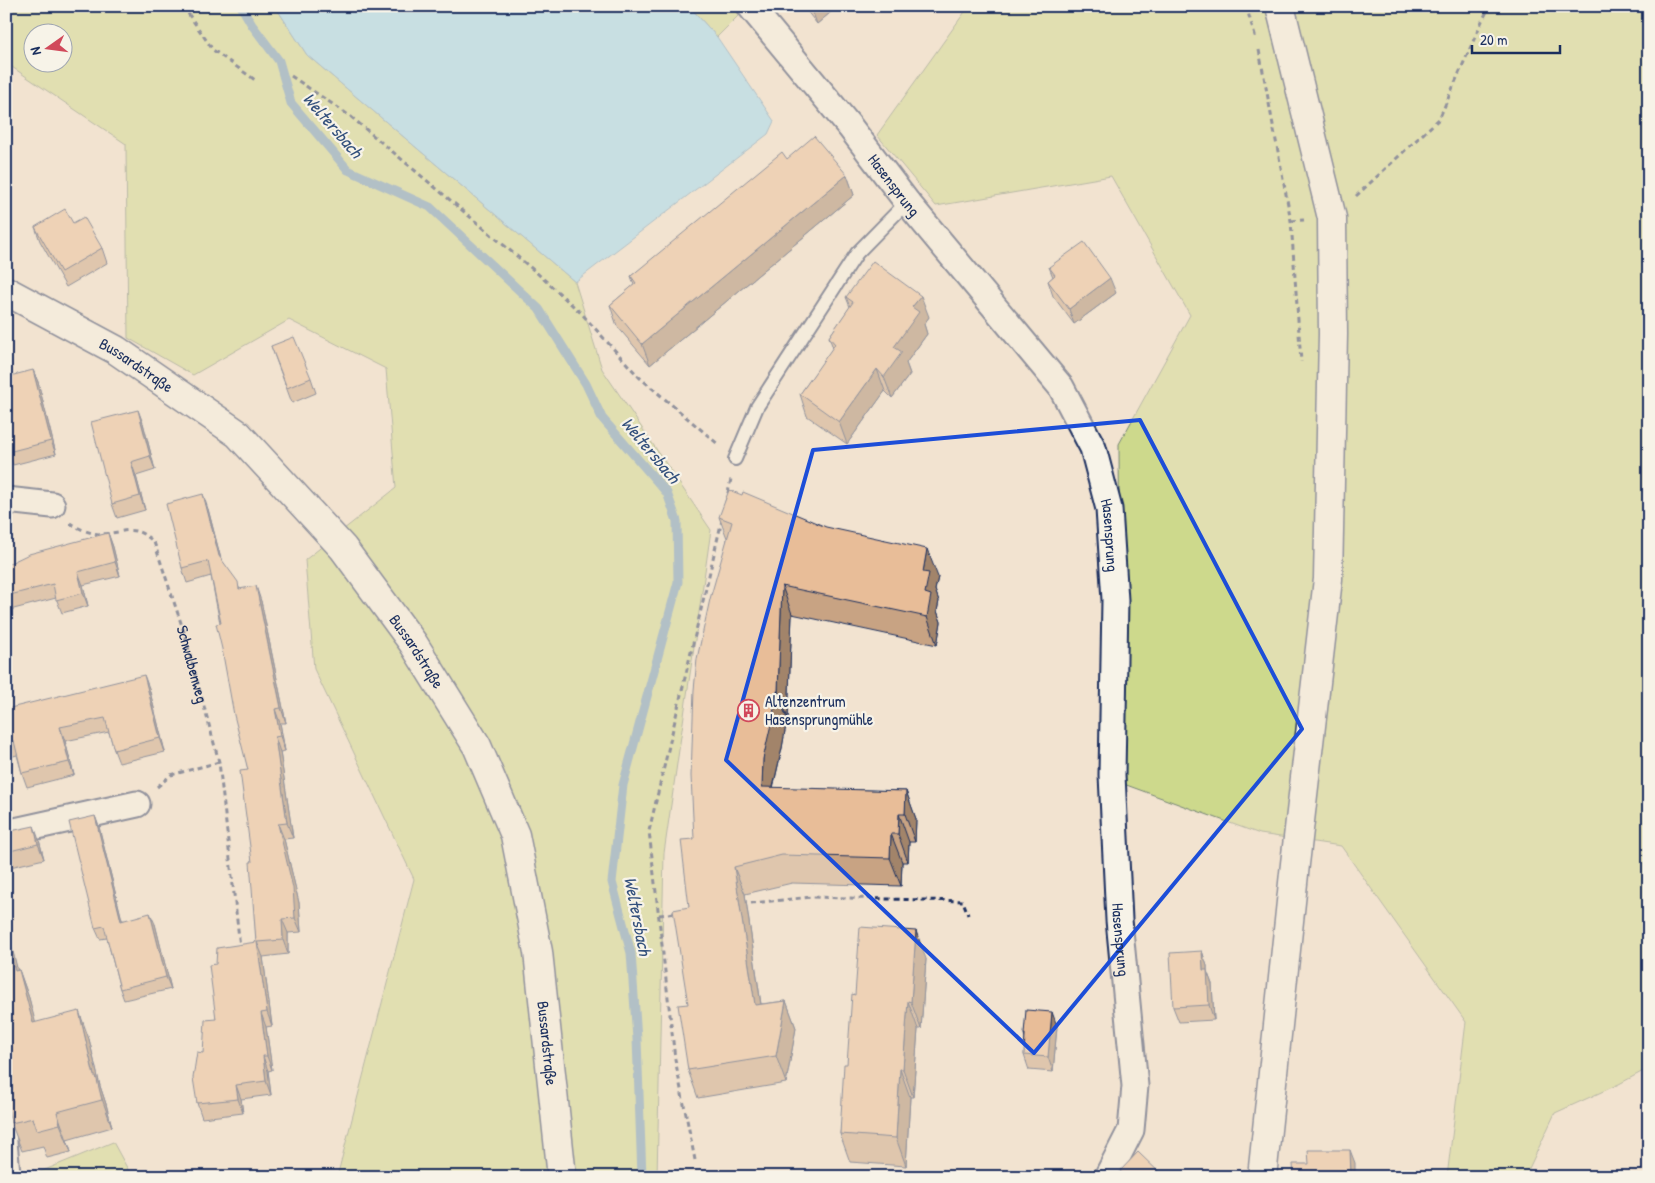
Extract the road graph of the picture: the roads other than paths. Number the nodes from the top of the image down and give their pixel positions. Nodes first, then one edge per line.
1 (750, 6) edge
2 (1280, 6) edge
3 (907, 202) junction
4 (6, 291) edge
5 (735, 459) road end
6 (6, 500) edge
7 (52, 505) road end
8 (137, 804) road end
9 (6, 833) edge
10 (6, 1123) edge
11 (14, 1177) edge
12 (562, 1177) edge
13 (1107, 1177) edge
14 (1262, 1177) edge

1 - 3 street, Hasensprung
2 - 14 main road
3 - 5 lane
3 - 13 street, Hasensprung
4 - 12 main road, Bussardstraße
6 - 7 street
8 - 9 street
10 - 11 lane

